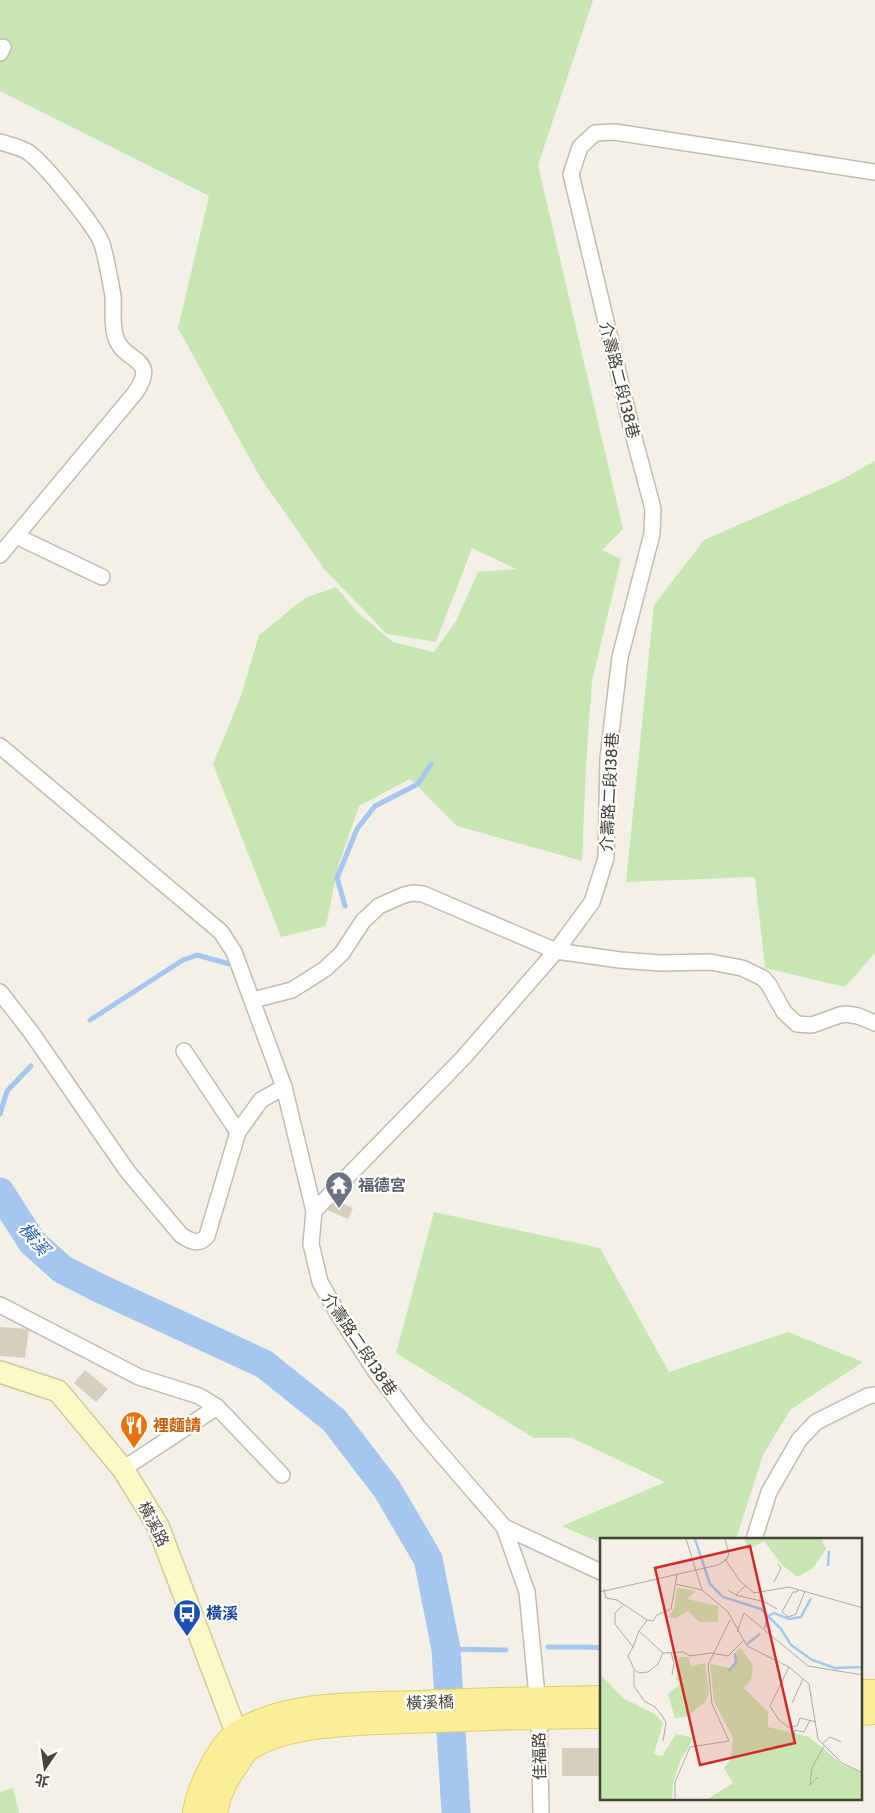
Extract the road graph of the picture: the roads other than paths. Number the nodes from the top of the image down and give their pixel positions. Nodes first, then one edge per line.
1 (0, 142) edge
2 (875, 172) edge
3 (16, 536) junction
4 (0, 555) edge
5 (102, 576) dead end
6 (0, 746) edge
7 (556, 951) junction
8 (0, 992) edge
9 (253, 1000) junction
10 (875, 1024) edge
11 (184, 1051) dead end
12 (284, 1087) junction
13 (238, 1132) junction
14 (314, 1211) junction
15 (0, 1306) edge
16 (0, 1372) edge
17 (875, 1395) edge
18 (217, 1407) junction
19 (123, 1469) junction
20 (282, 1475) dead end
21 (504, 1528) junction
22 (754, 1538) edge
23 (600, 1572) edge
24 (862, 1692) edge
25 (875, 1692) edge
26 (600, 1698) edge
27 (527, 1708) junction
28 (875, 1712) edge
29 (862, 1713) edge
30 (600, 1716) edge
31 (240, 1743) junction
32 (195, 1813) edge
33 (215, 1813) edge
34 (541, 1813) edge

1 - 3 street
2 - 7 street, 介壽路二段138巷
3 - 4 street
3 - 5 street
6 - 9 street
7 - 9 street
7 - 10 street
7 - 14 street, 介壽路二段138巷
8 - 13 street
9 - 12 street
11 - 13 street
12 - 13 street
12 - 14 street
14 - 21 street, 介壽路二段138巷
15 - 18 street
16 - 19 main road, 橫溪路
17 - 22 street
18 - 19 street
18 - 20 street
19 - 31 main road, 橫溪路
21 - 23 street
21 - 27 street, 介壽路二段138巷
24 - 25 main road
26 - 27 main road
27 - 30 main road
27 - 31 main road, 橫溪橋
27 - 34 street, 佳福路
28 - 29 main road
31 - 32 main road
31 - 33 main road

